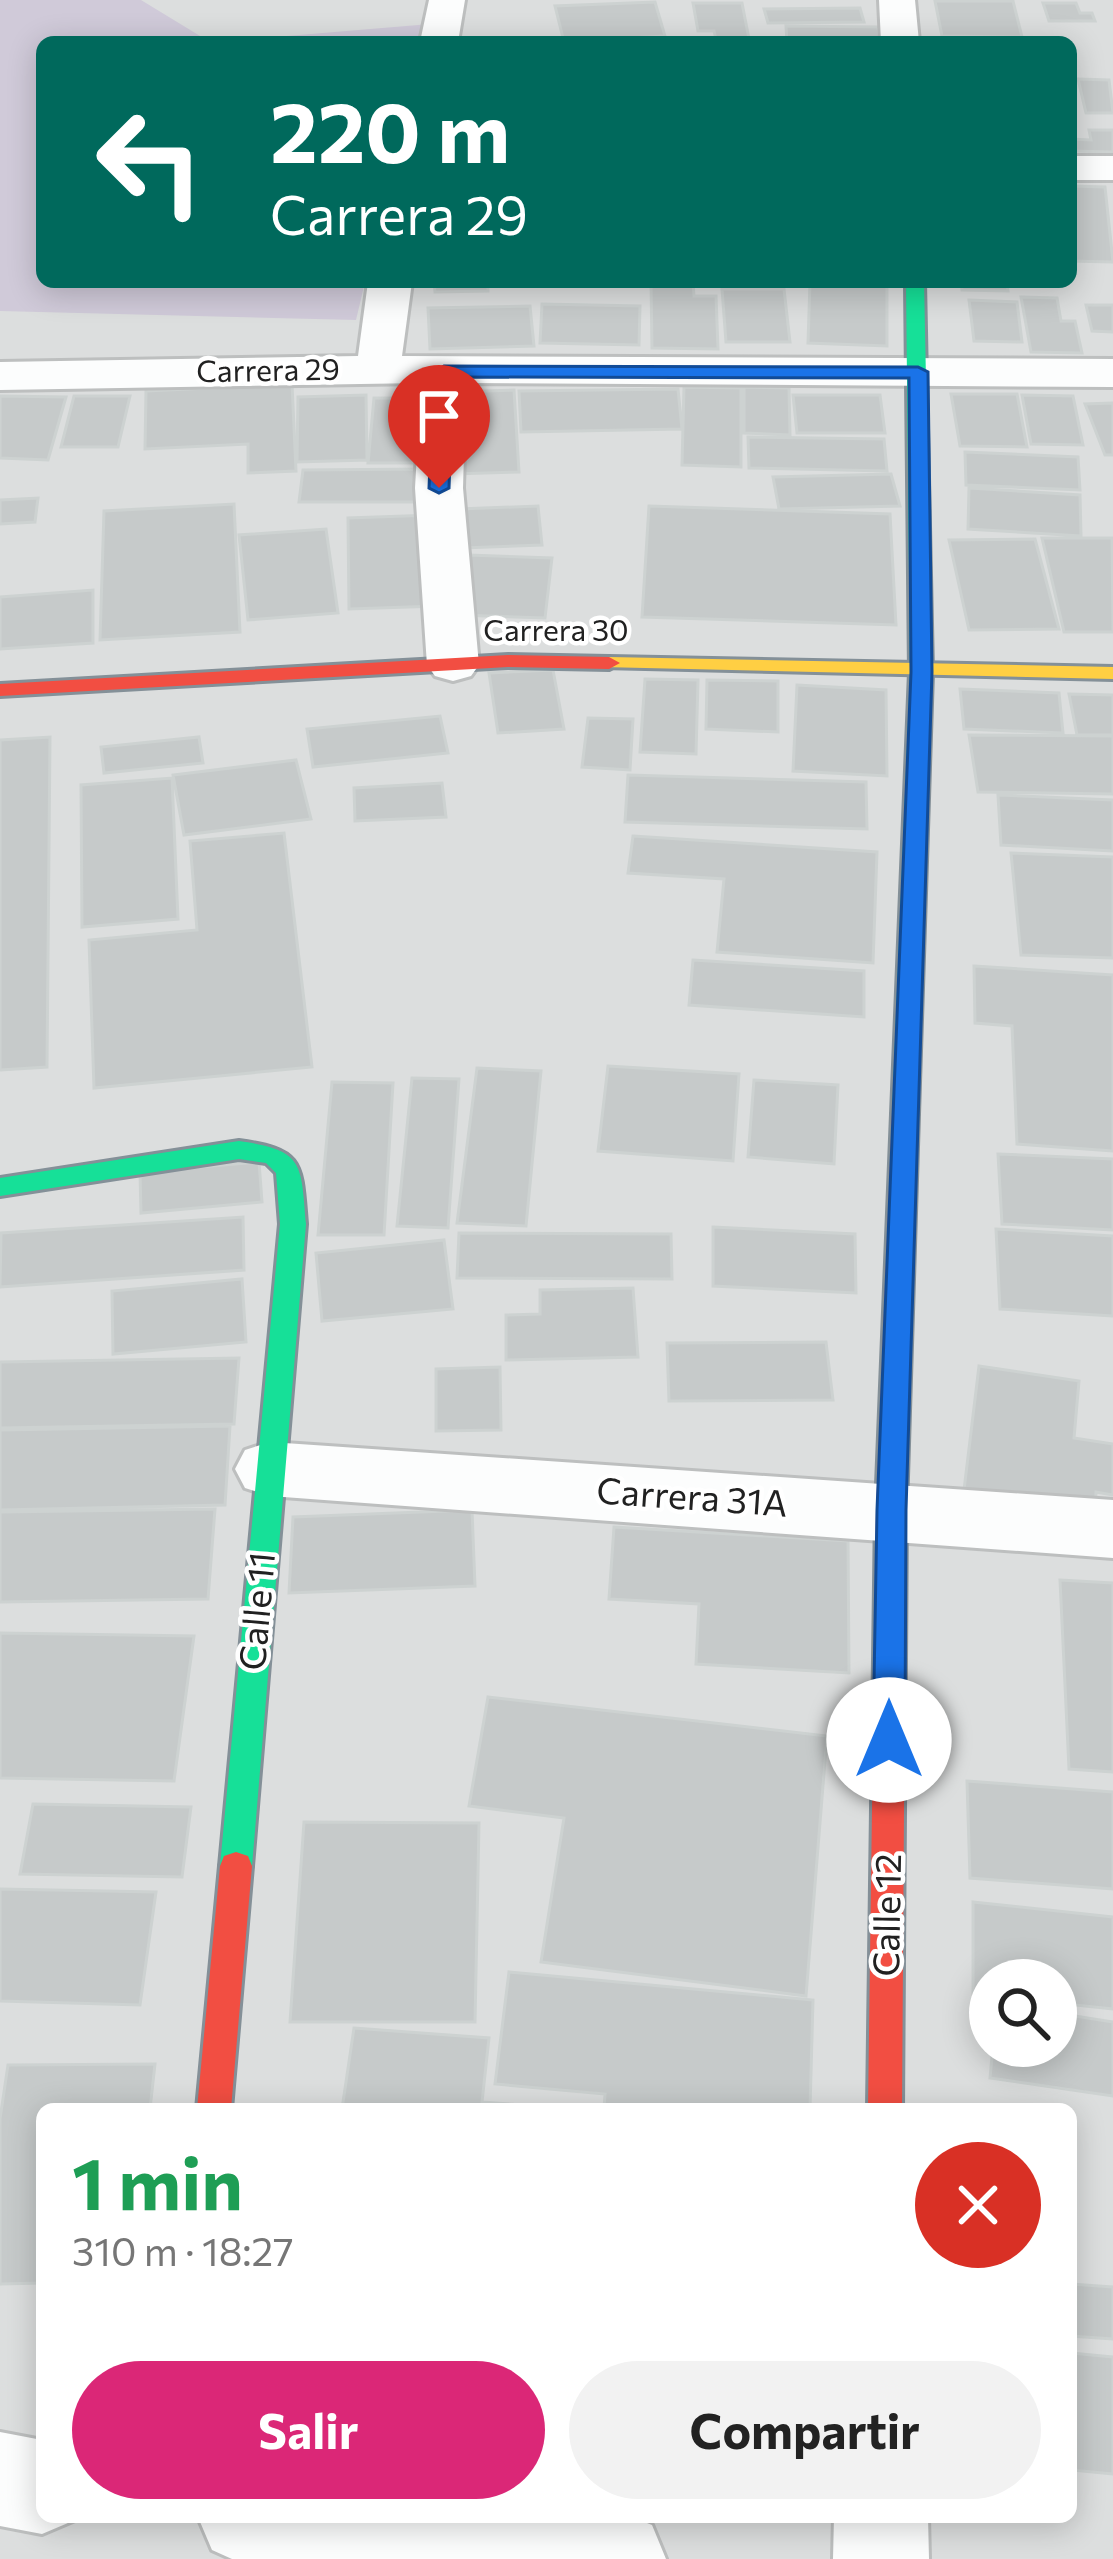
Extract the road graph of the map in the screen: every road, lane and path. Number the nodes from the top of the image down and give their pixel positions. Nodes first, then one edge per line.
1 (447, 0) edge
2 (897, 0) edge
3 (440, 36) edge
4 (900, 36) edge
5 (1077, 168) edge
6 (1113, 168) edge
7 (389, 288) edge
8 (915, 288) edge
9 (380, 370) junction
10 (444, 372) junction
11 (918, 372) junction
12 (1113, 373) edge
13 (0, 376) edge
14 (454, 664) junction
15 (921, 672) junction
16 (1113, 673) edge
17 (0, 690) edge
18 (0, 1186) edge
19 (270, 1469) junction
20 (891, 1510) junction
21 (1113, 1528) edge
22 (215, 2103) edge
23 (885, 2103) edge
24 (0, 2480) edge
25 (36, 2485) edge
26 (297, 2523) edge
27 (881, 2523) edge
28 (618, 2559) edge
29 (880, 2559) edge

1 - 3 street
2 - 4 street
5 - 6 street
7 - 9 street
8 - 11 street, Calle 12
9 - 10 street, Carrera 29
9 - 13 street, Carrera 29
10 - 11 street, Carrera 29
10 - 14 street
11 - 12 street, Carrera 29
11 - 15 street, Calle 12
14 - 15 street, Carrera 30
14 - 17 street, Carrera 30
15 - 16 street, Carrera 30
15 - 20 street, Calle 12
18 - 19 street, Calle 11
19 - 20 street, Carrera 31A
19 - 22 street, Calle 11
20 - 21 street, Carrera 31A
20 - 23 street, Calle 12
24 - 25 street
26 - 28 street
27 - 29 street

